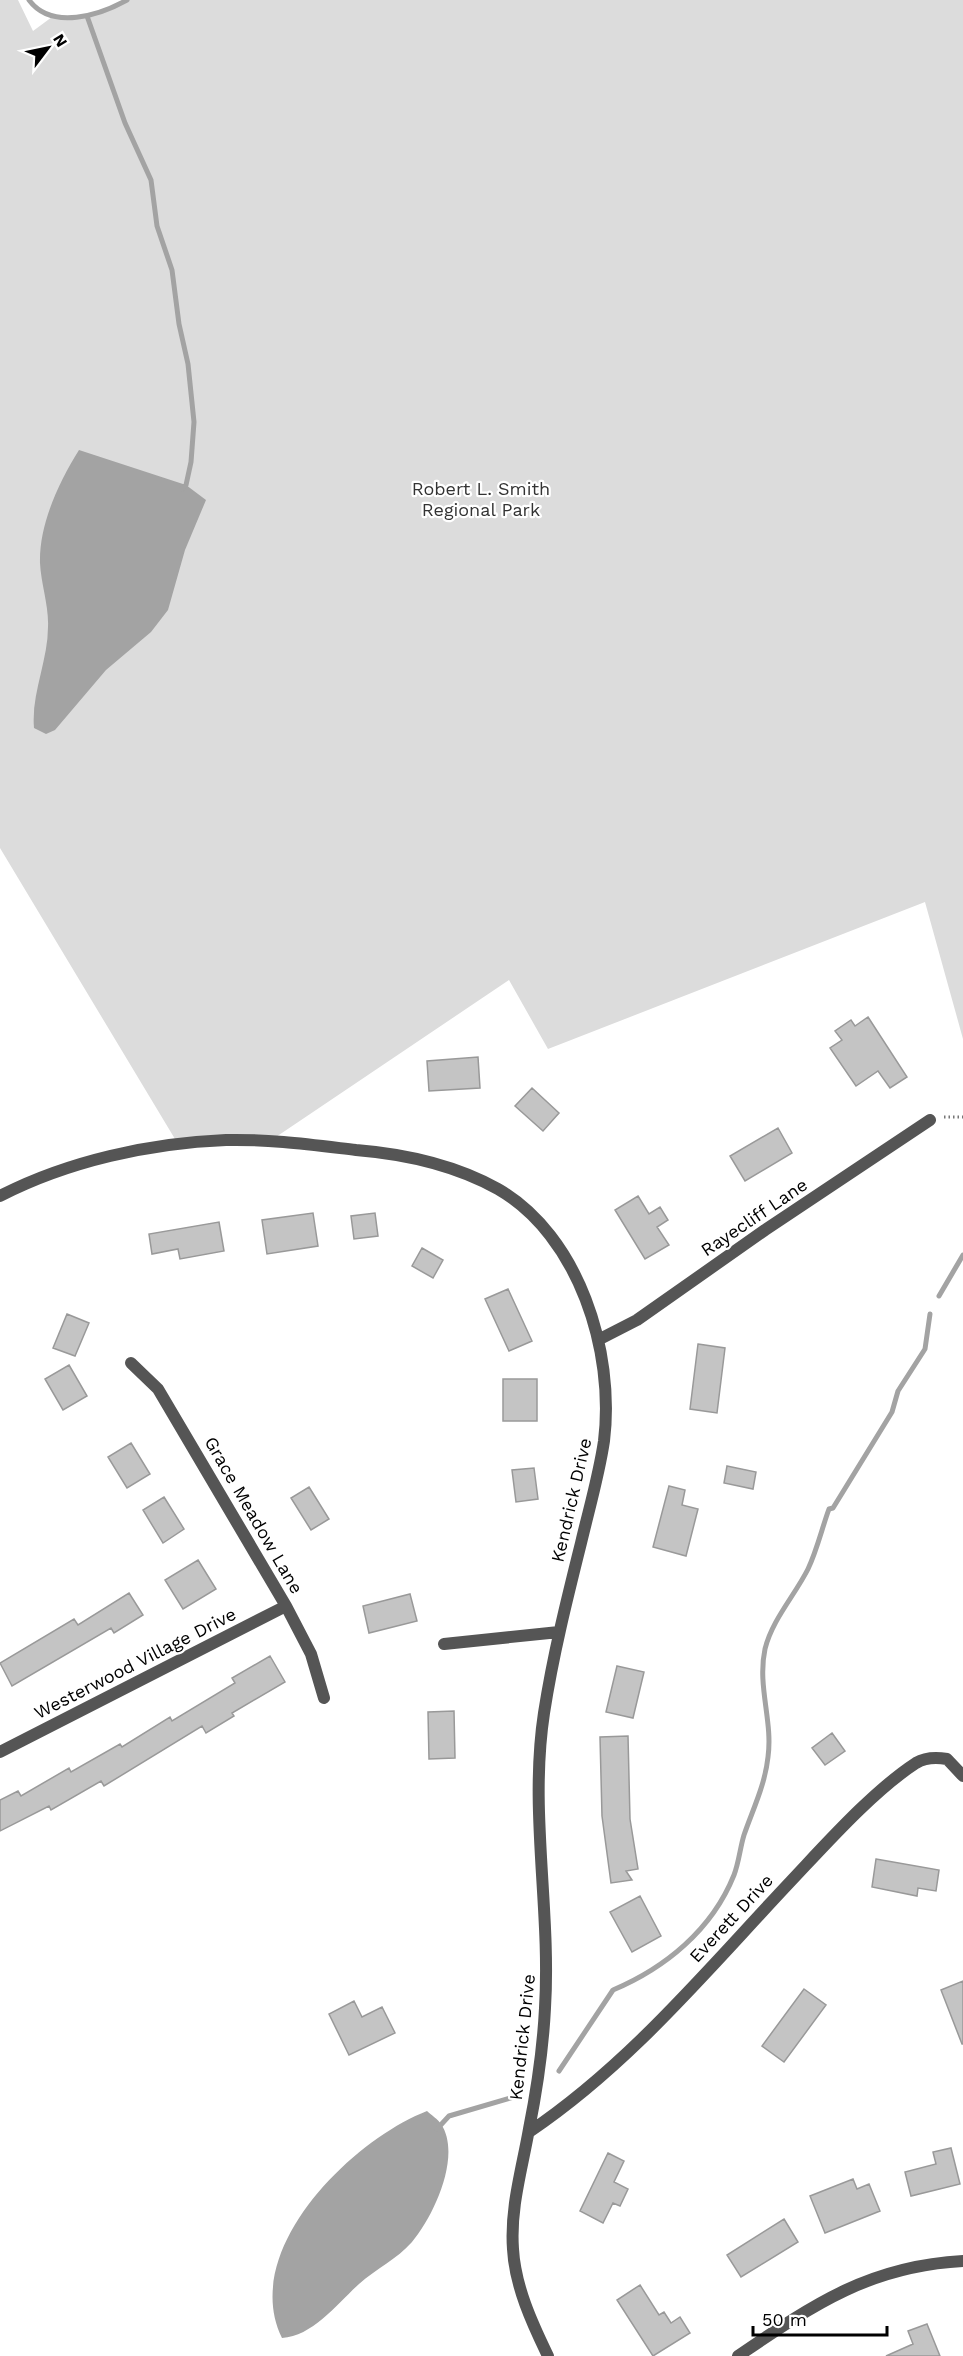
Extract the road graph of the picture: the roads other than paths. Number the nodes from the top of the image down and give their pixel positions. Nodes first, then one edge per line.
1 (930, 1120) road end
2 (0, 1196) edge
3 (598, 1340) junction
4 (131, 1363) dead end
5 (286, 1606) junction
6 (559, 1632) junction
7 (444, 1644) dead end
8 (324, 1698) dead end
9 (0, 1752) edge
10 (963, 1776) edge
11 (529, 2132) junction
12 (963, 2261) edge
13 (548, 2356) edge
14 (738, 2356) edge

1 - 3 street, Rayecliff Lane
2 - 3 street, Kendrick Drive
3 - 6 street, Kendrick Drive
4 - 5 street, Grace Meadow Lane
5 - 8 street, Grace Meadow Lane
5 - 9 street, Westerwood Village Drive
6 - 7 street
6 - 11 street, Kendrick Drive
10 - 11 street, Everett Drive
11 - 13 street, Kendrick Drive
12 - 14 street

